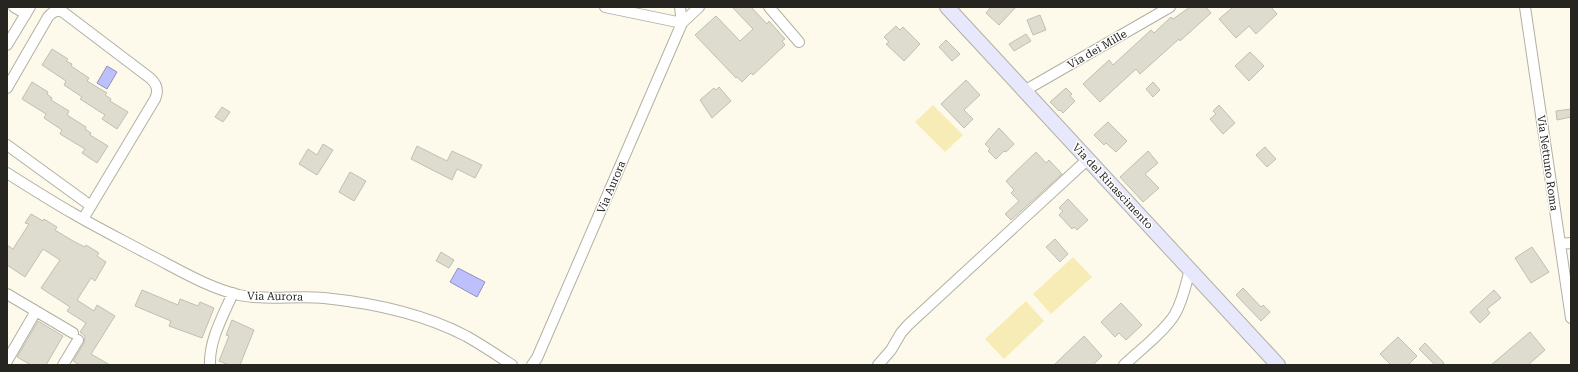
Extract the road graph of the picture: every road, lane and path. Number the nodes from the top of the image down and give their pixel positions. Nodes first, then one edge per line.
1 (14, 7) edge
2 (604, 7) edge
3 (680, 7) edge
4 (699, 7) edge
5 (769, 7) edge
6 (947, 7) edge
7 (1170, 7) edge
8 (1525, 7) edge
9 (28, 11) edge
10 (682, 23) junction
11 (799, 42) dead end
12 (7, 45) edge
13 (7, 88) edge
14 (1024, 90) junction
15 (7, 145) edge
16 (1088, 159) junction
17 (7, 173) edge
18 (91, 206) junction
19 (83, 219) junction
20 (1571, 243) edge
21 (1560, 244) junction
22 (1190, 269) junction
23 (232, 293) junction
24 (7, 294) edge
25 (36, 312) junction
26 (1571, 318) edge
27 (7, 362) edge
28 (63, 365) edge
29 (210, 365) edge
30 (512, 365) edge
31 (532, 365) edge
32 (878, 365) edge
33 (1124, 365) edge
34 (1278, 365) edge

1 - 9 street
2 - 10 street
3 - 10 street
4 - 10 street
5 - 11 street
6 - 14 street, Via del Rinascimento
7 - 14 street, Via dei Mille
8 - 21 street, Via Nettuno Roma
9 - 12 street
10 - 31 street, Via Aurora
13 - 18 street
14 - 16 street, Via del Rinascimento
15 - 18 street
16 - 22 street, Via del Rinascimento
16 - 32 street
17 - 19 street, Via Aurora
18 - 19 street
19 - 23 street, Via Aurora
20 - 21 street
21 - 26 street, Via Nettuno Roma
22 - 33 street
22 - 34 street, Via del Rinascimento
23 - 29 street
23 - 30 street, Via Aurora
24 - 25 street
25 - 27 street
25 - 28 street

